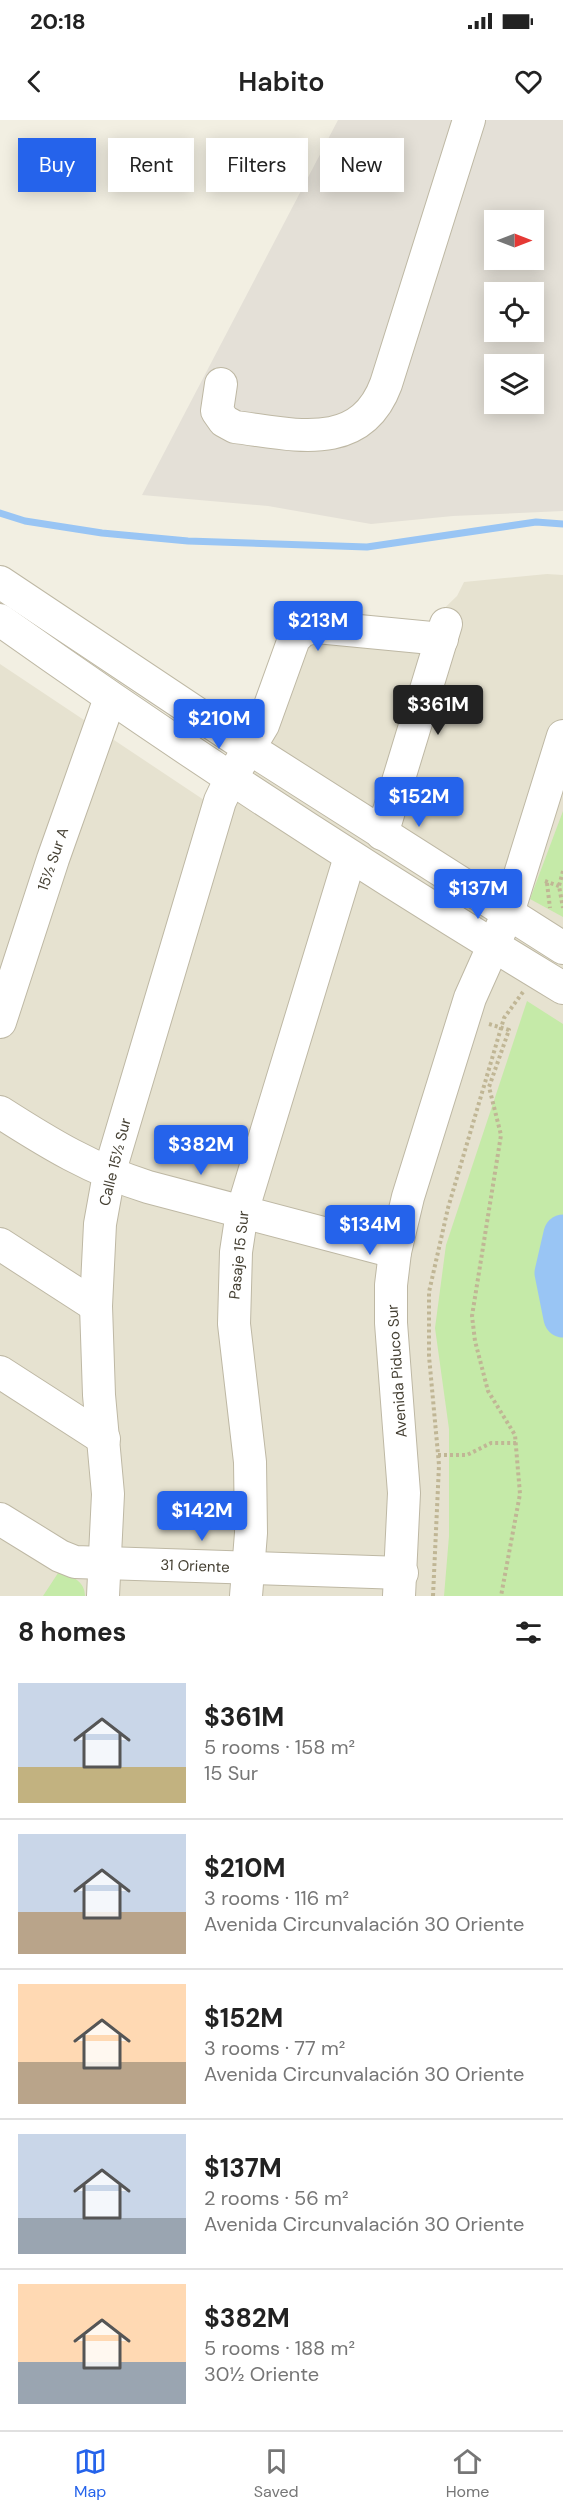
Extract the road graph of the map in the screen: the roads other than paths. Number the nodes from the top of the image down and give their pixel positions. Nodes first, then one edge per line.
1 (469, 120) edge
2 (221, 384) dead end
3 (0, 582) edge
4 (0, 620) edge
5 (110, 698) junction
6 (563, 736) edge
7 (249, 748) junction
8 (231, 778) junction
9 (382, 834) junction
10 (350, 857) junction
11 (508, 913) junction
12 (556, 944) edge
13 (494, 946) junction
14 (550, 980) edge
15 (0, 1022) edge
16 (0, 1112) edge
17 (109, 1174) junction
18 (242, 1212) junction
19 (0, 1244) edge
20 (395, 1252) junction
21 (96, 1306) junction
22 (0, 1371) edge
23 (104, 1439) junction
24 (0, 1519) edge
25 (106, 1563) junction
26 (247, 1582) edge
27 (400, 1585) edge
28 (103, 1596) edge

1 - 2 street
3 - 7 street
4 - 5 street
5 - 8 street
5 - 15 street, 15½ Sur A
6 - 11 street, Avenida Piduco Sur
7 - 8 street, Calle 15½ Sur
7 - 9 street
7 - 9 street, Calle 15½ Sur
8 - 10 street
8 - 17 street, Calle 15½ Sur
9 - 11 street
10 - 13 street
10 - 18 street, Pasaje 15 Sur
11 - 12 street
11 - 13 street, Avenida Piduco Sur
13 - 14 street
13 - 20 street, Avenida Piduco Sur
16 - 17 street
17 - 18 street
17 - 21 street, Calle 15½ Sur
18 - 20 street
18 - 26 street, Pasaje 15 Sur
19 - 21 street
20 - 27 street, Avenida Piduco Sur
21 - 23 street, Calle 15½ Sur
22 - 23 street
23 - 25 street, Calle 15½ Sur
24 - 25 street, 31 Oriente
25 - 26 street, 31 Oriente
25 - 28 street, Calle 15½ Sur
26 - 27 street, 31 Oriente

